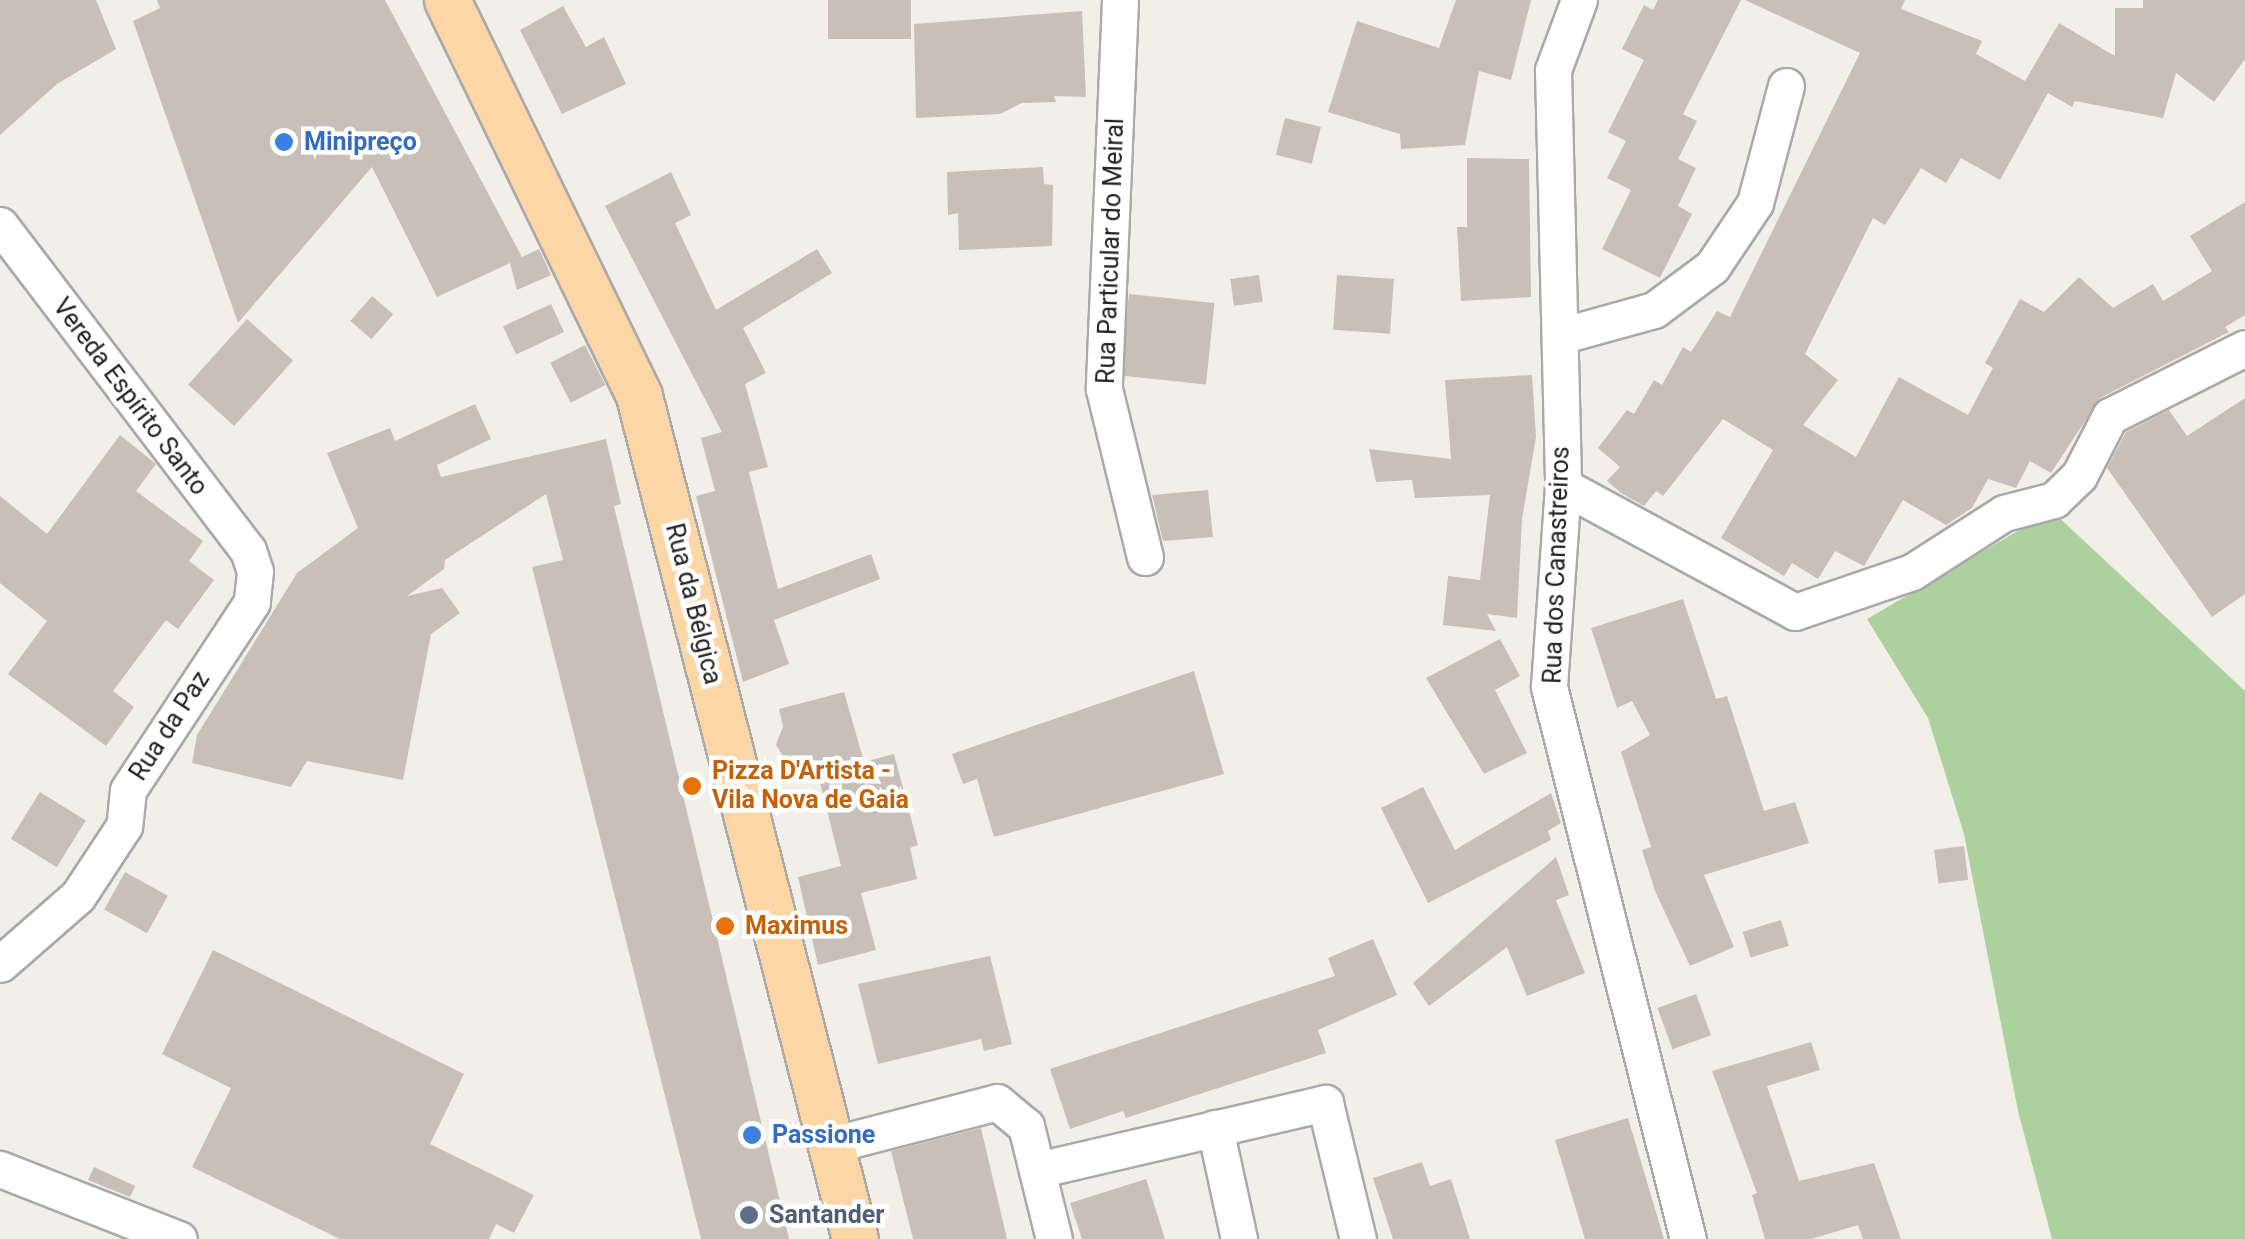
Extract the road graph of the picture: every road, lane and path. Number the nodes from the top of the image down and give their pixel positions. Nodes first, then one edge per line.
1 (447, 0) edge
2 (1120, 0) edge
3 (1579, 0) edge
4 (1786, 86) dead end
5 (0, 226) edge
6 (1560, 336) junction
7 (2245, 348) edge
8 (1564, 486) junction
9 (1145, 557) dead end
10 (255, 571) joint
11 (0, 964) edge
12 (1215, 1128) junction
13 (831, 1144) junction
14 (0, 1169) edge
15 (1036, 1170) junction
16 (179, 1239) edge
17 (854, 1239) edge
18 (1054, 1239) edge
19 (1239, 1239) edge
20 (1358, 1239) edge
21 (1688, 1239) edge

1 - 13 main road, Rua da Bélgica
2 - 9 street, Rua Particular do Meiral
3 - 6 street, Rua dos Canastreiros
4 - 6 street
5 - 10 street, Vereda Espírito Santo
6 - 8 street, Rua dos Canastreiros
7 - 8 street
8 - 21 street, Rua dos Canastreiros
10 - 11 street, Rua da Paz
12 - 15 street
12 - 19 street
12 - 20 street
13 - 15 street
13 - 17 main road, Rua da Bélgica
14 - 16 street
15 - 18 street

